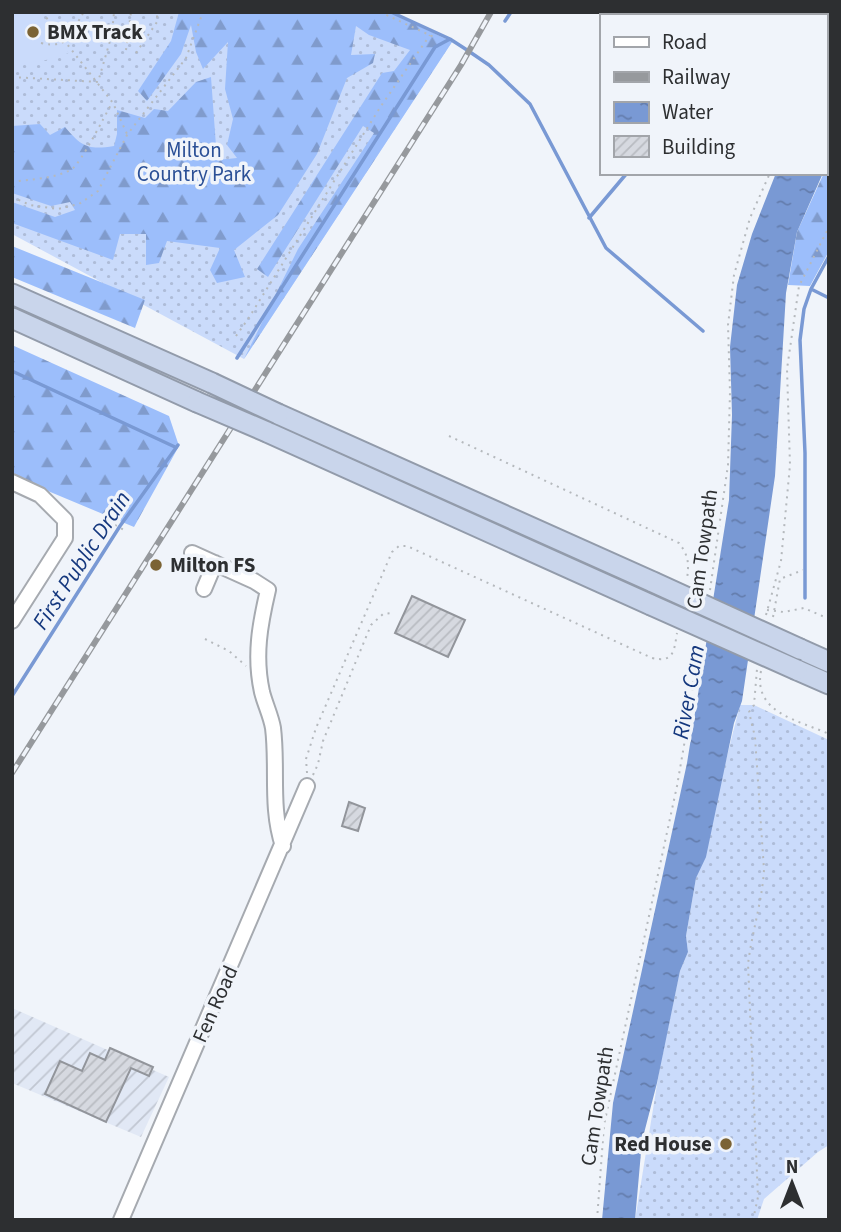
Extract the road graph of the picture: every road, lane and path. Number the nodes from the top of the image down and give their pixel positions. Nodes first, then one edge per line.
1 (42, 12) edge
2 (84, 12) edge
3 (114, 12) edge
4 (131, 12) edge
5 (157, 12) edge
6 (203, 12) edge
7 (380, 12) edge
8 (430, 35) junction
9 (436, 38) dead end
10 (65, 41) junction
11 (41, 43) dead end
12 (126, 50) dead end
13 (136, 52) dead end
14 (12, 77) edge
15 (98, 82) junction
16 (113, 103) junction
17 (127, 135) junction
18 (769, 175) edge
19 (12, 182) edge
20 (12, 197) edge
21 (829, 227) edge
22 (12, 293) edge
23 (12, 318) edge
24 (236, 335) dead end
25 (449, 436) dead end
26 (12, 482) edge
27 (115, 525) dead end
28 (124, 530) dead end
29 (192, 553) dead end
30 (215, 563) junction
31 (204, 589) dead end
32 (685, 589) dead end
33 (710, 589) dead end
34 (767, 610) junction
35 (393, 613) dead end
36 (829, 619) edge
37 (12, 621) edge
38 (765, 622) dead end
39 (678, 626) dead end
40 (205, 639) dead end
41 (703, 639) dead end
42 (759, 661) dead end
43 (829, 662) edge
44 (259, 679) junction
45 (829, 684) edge
46 (307, 786) junction
47 (283, 846) junction
48 (121, 1220) edge
49 (597, 1220) edge
50 (753, 1220) edge

1 - 10 path
2 - 10 path
3 - 15 path
4 - 12 path
5 - 13 path
6 - 17 path
7 - 8 path
8 - 9 path
8 - 24 path
10 - 11 path
10 - 15 path
14 - 15 path
15 - 16 path
16 - 17 path
16 - 19 path
17 - 20 path
18 - 33 path, Cam Towpath
21 - 34 path
22 - 43 highway, bridge
23 - 45 highway, bridge
25 - 32 path
26 - 37 street
27 - 28 path
29 - 30 street
30 - 31 street
30 - 44 street
34 - 36 path
34 - 38 path
35 - 46 path
39 - 46 path
40 - 44 path
41 - 49 path, Cam Towpath
42 - 50 path
44 - 47 street
46 - 47 street, Fen Road
47 - 48 street, Fen Road

